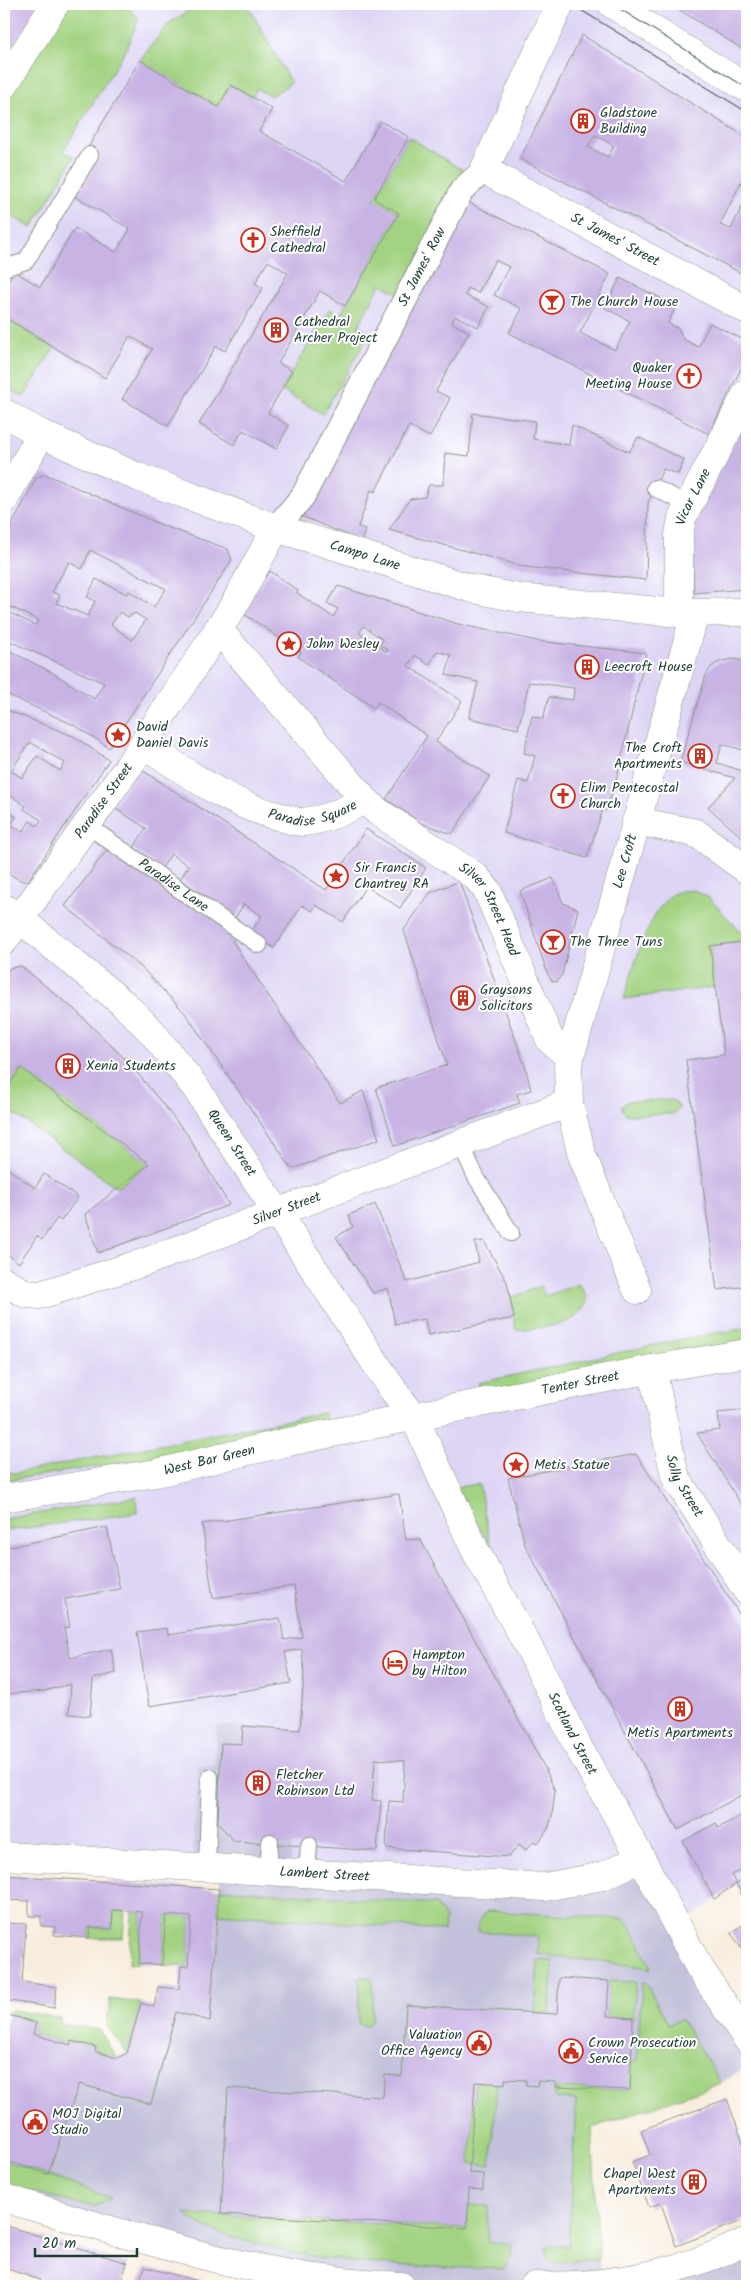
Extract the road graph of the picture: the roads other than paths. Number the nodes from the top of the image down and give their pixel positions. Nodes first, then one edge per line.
1 (55, 4) edge
2 (560, 4) edge
3 (612, 4) edge
4 (4, 85) edge
5 (747, 88) edge
6 (90, 155) dead end
7 (484, 170) junction
8 (4, 268) edge
9 (747, 310) edge
10 (747, 393) edge
11 (4, 413) edge
12 (42, 434) junction
13 (655, 488) dead end
14 (4, 500) edge
15 (689, 505) junction
16 (276, 528) junction
17 (747, 612) edge
18 (687, 614) junction
19 (218, 629) junction
20 (143, 744) junction
21 (364, 799) junction
22 (636, 821) junction
23 (88, 826) junction
24 (747, 870) edge
25 (12, 914) edge
26 (4, 941) edge
27 (259, 946) dead end
28 (570, 1057) junction
29 (569, 1103) junction
30 (461, 1145) junction
31 (277, 1212) junction
32 (511, 1233) dead end
33 (4, 1281) edge
34 (637, 1290) dead end
35 (747, 1353) edge
36 (652, 1369) junction
37 (414, 1418) junction
38 (4, 1498) edge
39 (747, 1590) edge
40 (210, 1777) dead end
41 (270, 1842) dead end
42 (309, 1845) dead end
43 (4, 1856) edge
44 (641, 1858) junction
45 (207, 1868) junction
46 (268, 1870) junction
47 (307, 1874) junction
48 (747, 2039) edge
49 (4, 2198) edge
50 (747, 2241) edge
51 (329, 2283) edge
52 (401, 2286) edge
53 (534, 2286) edge

1 - 4 street
2 - 7 street, St James' Row
3 - 5 street
6 - 8 lane
7 - 9 street, St James' Street
7 - 16 street, St James' Row
10 - 15 street, Vicar Lane
11 - 12 street, Campo Lane
12 - 14 street
12 - 16 street, Campo Lane
13 - 15 lane
15 - 18 street, Vicar Lane
16 - 18 street, Campo Lane
16 - 19 street, Paradise Street
17 - 18 street, Campo Lane
18 - 22 street, Lee Croft
19 - 20 street, Paradise Street
19 - 21 street, Paradise Square
20 - 21 street, Paradise Square
20 - 23 street, Paradise Street
21 - 28 street, Silver Street Head
22 - 24 street
22 - 28 street, Lee Croft
23 - 25 street, Paradise Street
23 - 27 lane, Paradise Lane
25 - 26 street, Paradise Street
25 - 31 street, Queen Street
28 - 29 street
29 - 30 street, Silver Street
29 - 34 street
30 - 31 street, Silver Street
30 - 32 lane
31 - 33 street, Silver Street
31 - 37 street, Queen Street
35 - 36 street, Tenter Street
36 - 37 street, Tenter Street
36 - 39 street, Solly Street
37 - 38 street, West Bar Green
37 - 44 street, Scotland Street
40 - 45 lane
41 - 46 lane
42 - 47 lane
43 - 45 street, Lambert Street
44 - 47 street, Lambert Street
44 - 48 street, Scotland Street
45 - 46 street, Lambert Street
46 - 47 street, Lambert Street
49 - 51 street
50 - 53 street
51 - 52 street

